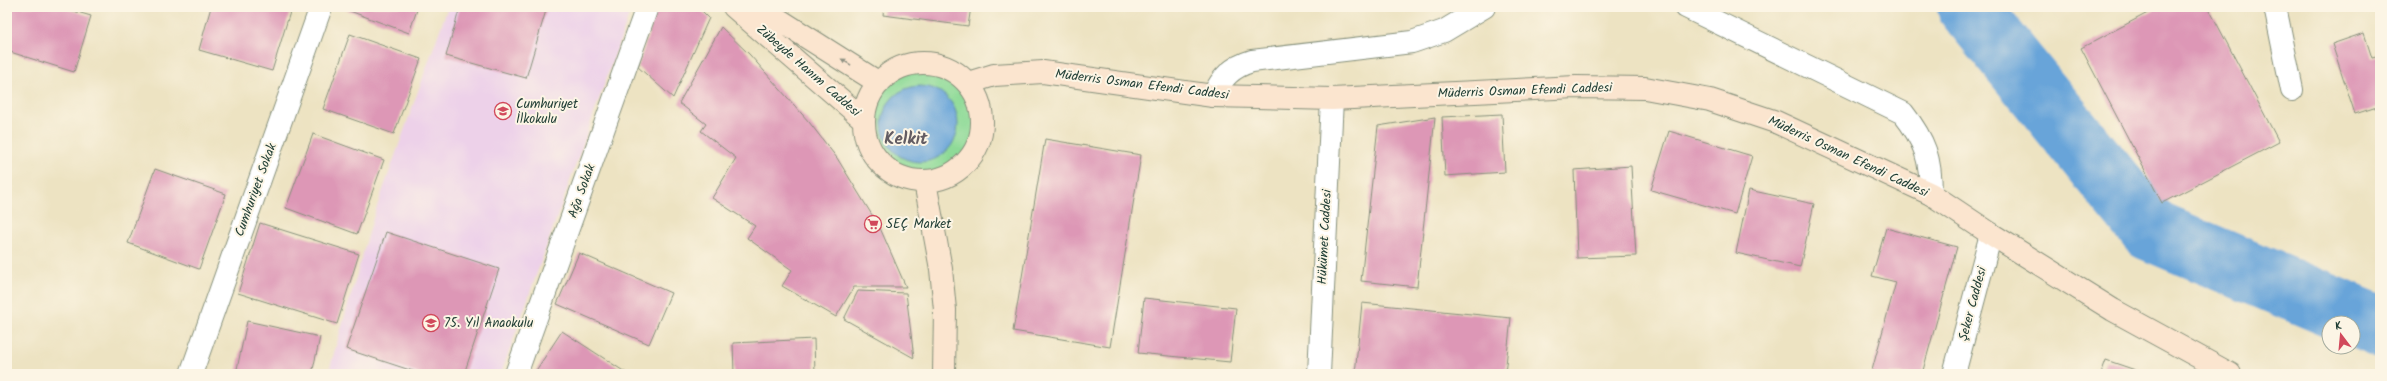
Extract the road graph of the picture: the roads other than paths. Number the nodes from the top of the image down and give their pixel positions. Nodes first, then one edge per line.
1 (321, 7) edge
2 (647, 7) edge
3 (734, 7) edge
4 (759, 7) edge
5 (1484, 7) edge
6 (1686, 7) edge
7 (2275, 7) edge
8 (879, 83) junction
9 (968, 83) junction
10 (2292, 90) dead end
11 (1213, 96) junction
12 (1332, 99) junction
13 (863, 119) junction
14 (925, 182) junction
15 (1931, 194) junction
16 (1991, 234) junction
17 (947, 373) edge
18 (191, 374) edge
19 (516, 374) edge
20 (1319, 374) edge
21 (1954, 374) edge
22 (2230, 374) edge

1 - 18 street, Cumhuriyet Sokak
2 - 19 street, Ağa Sokak
3 - 13 main road, Zübeyde Hanım Caddesi
8 -> 4 main road, Zübeyde Hanım Caddesi
5 - 11 street
6 - 15 street
7 - 10 street
8 - 9 main road, Zübeyde Hanım Caddesi
8 - 13 main road, Zübeyde Hanım Caddesi
9 - 11 main road, Müderris Osman Efendi Caddesi
9 - 14 main road, Zübeyde Hanım Caddesi
11 - 12 main road, Müderris Osman Efendi Caddesi
12 - 15 main road, Müderris Osman Efendi Caddesi
12 - 20 street, Hükümet Caddesi
13 - 14 main road, Zübeyde Hanım Caddesi
14 - 17 main road
15 - 16 main road, Müderris Osman Efendi Caddesi
16 - 21 street, Şeker Caddesi
16 - 22 main road, Müderris Osman Efendi Caddesi

